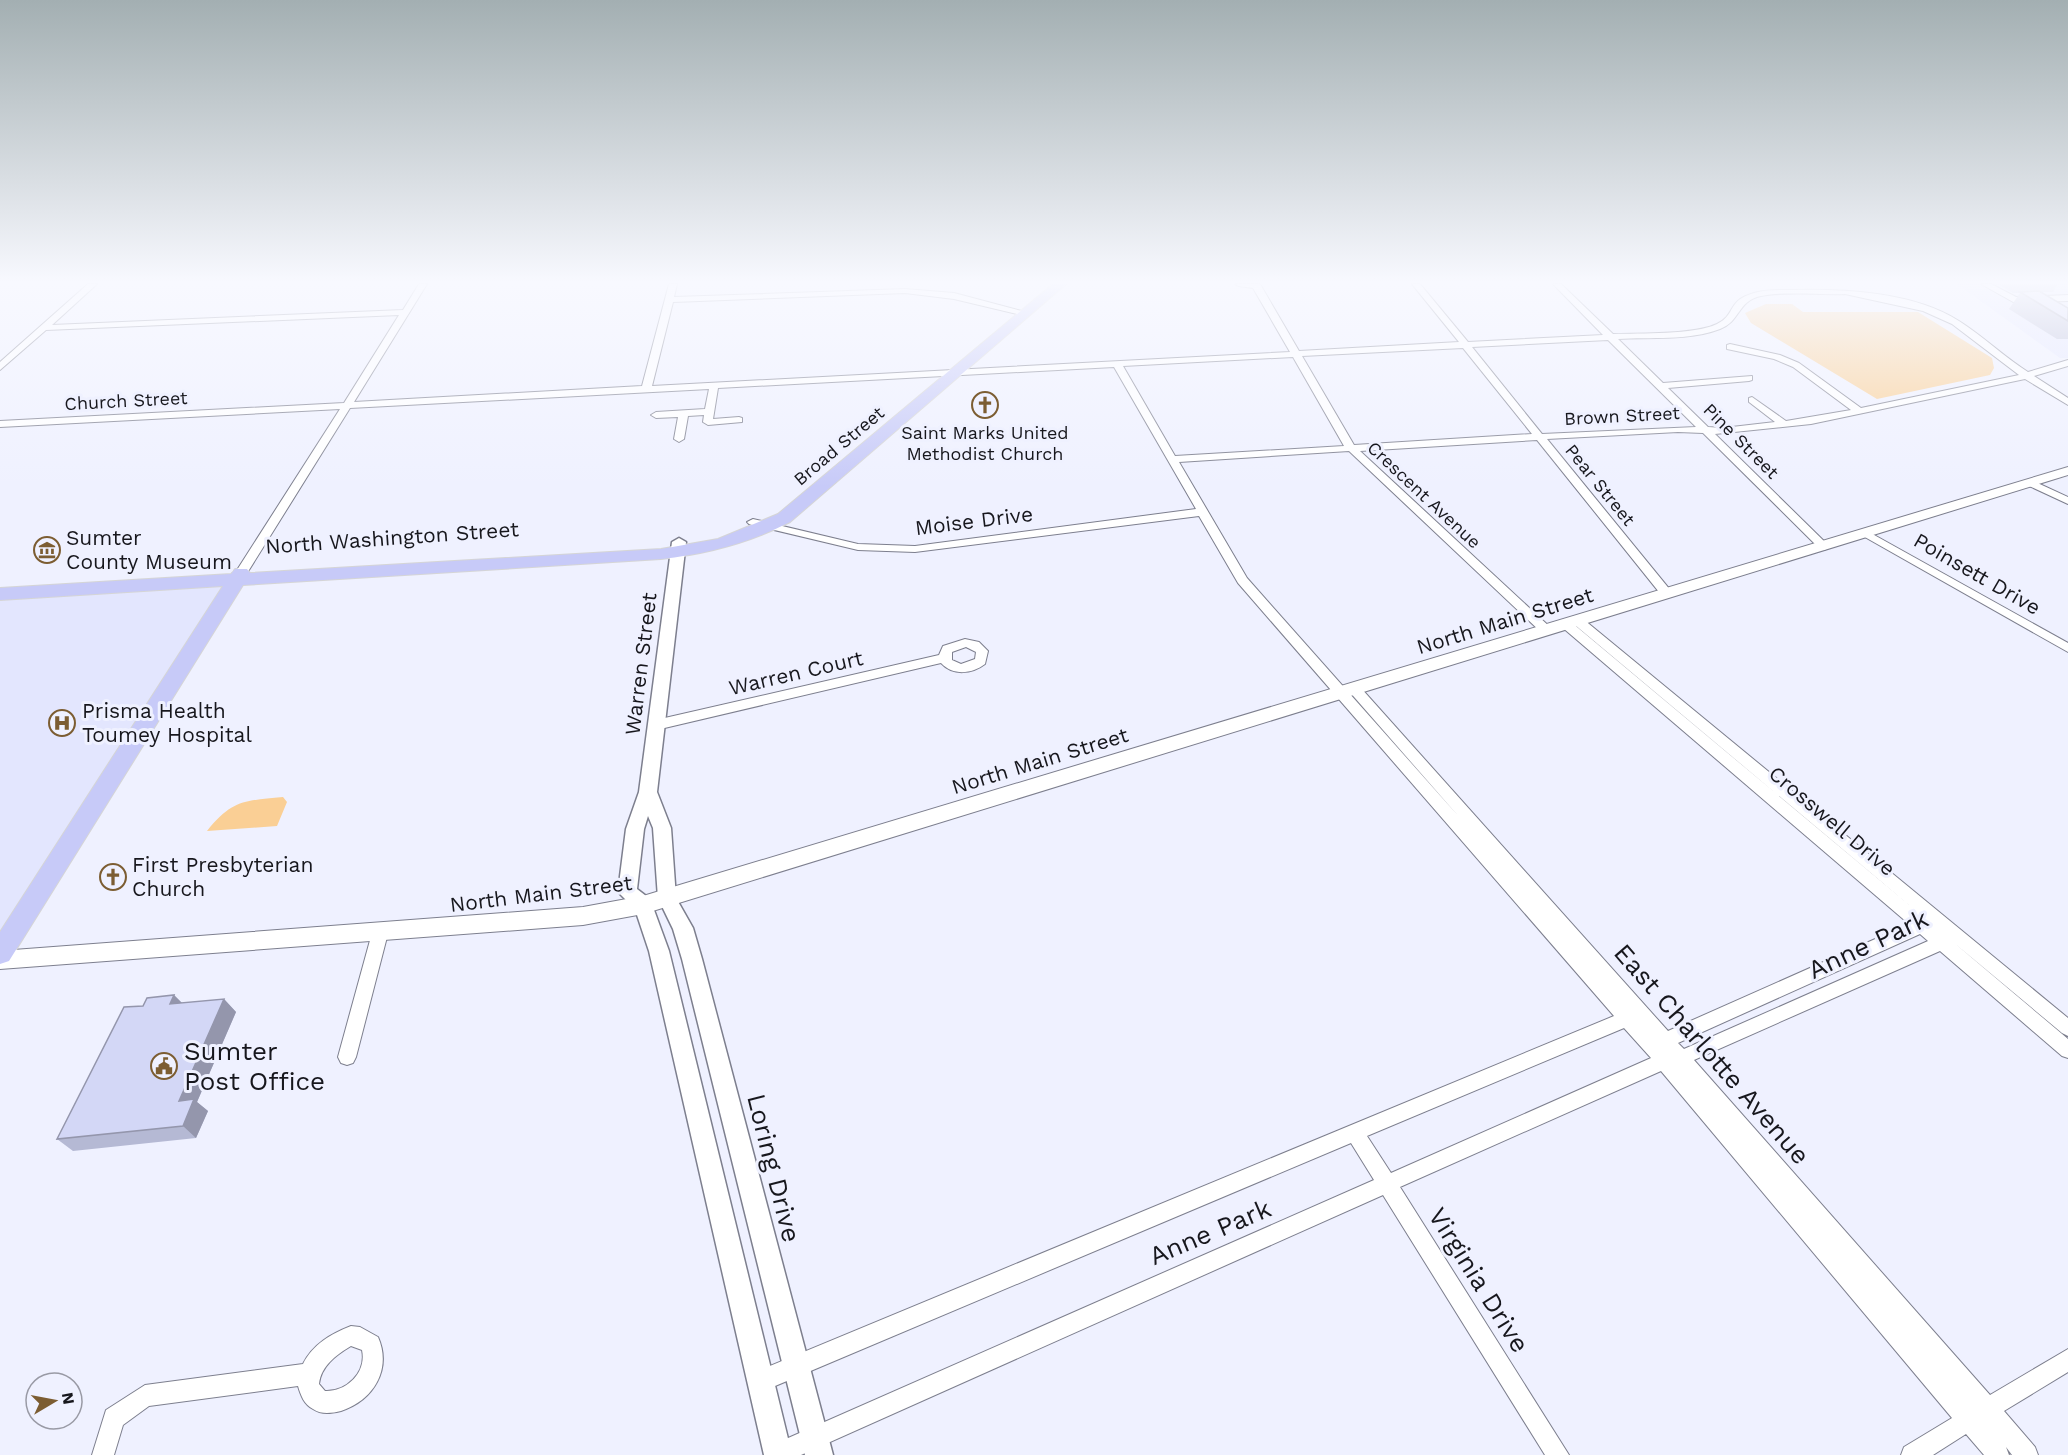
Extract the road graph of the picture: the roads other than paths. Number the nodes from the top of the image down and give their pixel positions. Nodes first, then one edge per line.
1 (18, 352) edge
2 (380, 352) edge
3 (656, 352) edge
4 (966, 352) edge
5 (976, 352) edge
6 (1335, 352) edge
7 (1471, 352) edge
8 (1626, 352) edge
9 (1753, 352) edge
10 (1994, 352) edge
11 (1295, 354) junction
12 (2068, 363) edge
13 (1118, 364) junction
14 (0, 368) edge
15 (954, 373) junction
16 (936, 374) junction
17 (2026, 376) junction
18 (1749, 378) dead end
19 (714, 386) junction
20 (1662, 386) junction
21 (646, 390) junction
22 (1752, 400) dead end
23 (2068, 402) edge
24 (345, 406) junction
25 (1858, 410) junction
26 (710, 412) junction
27 (683, 414) junction
28 (656, 415) dead end
29 (739, 420) dead end
30 (0, 424) edge
31 (1785, 424) junction
32 (1706, 430) junction
33 (1540, 437) junction
34 (679, 440) dead end
35 (1351, 448) junction
36 (1171, 459) junction
37 (2068, 471) edge
38 (2031, 483) junction
39 (2068, 501) edge
40 (1201, 512) junction
41 (753, 522) junction
42 (770, 525) junction
43 (1867, 534) junction
44 (678, 547) junction
45 (1824, 547) junction
46 (239, 575) junction
47 (0, 587) edge
48 (0, 594) edge
49 (1667, 594) junction
50 (1573, 623) junction
51 (1547, 631) junction
52 (2068, 648) edge
53 (944, 658) dead end
54 (1348, 692) junction
55 (656, 725) junction
56 (648, 792) junction
57 (667, 898) junction
58 (643, 905) junction
59 (1923, 926) junction
60 (380, 933) junction
61 (1948, 937) junction
62 (0, 953) edge
63 (0, 960) edge
64 (1634, 1016) junction
65 (2068, 1028) edge
66 (1666, 1040) junction
67 (2068, 1050) edge
68 (348, 1057) dead end
69 (1673, 1059) junction
70 (1355, 1133) junction
71 (1388, 1185) junction
72 (2068, 1360) edge
73 (796, 1366) junction
74 (310, 1374) dead end
75 (761, 1381) junction
76 (1988, 1409) junction
77 (1969, 1421) junction
78 (817, 1446) edge
79 (778, 1454) edge
80 (103, 1455) edge
81 (1558, 1455) edge
82 (1912, 1455) edge
83 (1998, 1455) edge
84 (2027, 1455) edge

1 - 14 street
2 - 24 street
3 - 21 street
4 - 16 main road, Broad Street
5 - 15 main road, Broad Street
6 - 11 street, Church Street
7 - 33 street, Pear Street
8 - 20 street, Pine Street
9 - 25 street
10 - 17 street, Church Street
11 - 13 street, Church Street
11 - 35 street, Crescent Avenue
12 - 17 street, Brown Street
13 - 15 street, Church Street
13 - 36 street, East Charlotte Avenue
15 - 16 street, Church Street
15 - 42 main road, Broad Street
16 - 19 street, Church Street
16 - 41 main road, Broad Street
17 - 23 street, Church Street
17 - 25 street, Brown Street
18 - 20 street
19 - 21 street, Church Street
19 - 26 street
20 - 32 street, Pine Street
21 - 24 street, Church Street
22 - 31 street
24 - 30 street, Church Street
24 - 46 street
25 - 31 street, Brown Street
26 - 27 street
26 - 29 street
27 - 28 street
27 - 34 street
31 - 32 street, Brown Street
32 - 33 street, Brown Street
32 - 45 street, Pine Street
33 - 35 street, Brown Street
33 - 49 street, Pear Street
35 - 36 street, Brown Street
35 - 51 street, Crescent Avenue
36 - 40 street, East Charlotte Avenue
37 - 38 main road, North Main Street
38 - 39 street
38 - 43 main road, North Main Street
40 - 42 street, Moise Drive
40 - 54 street, East Charlotte Avenue
41 - 42 street, Moise Drive
41 - 44 main road, Broad Street
42 - 44 main road, Broad Street
43 - 45 main road, North Main Street
43 - 52 street, Poinsett Drive
44 - 46 main road, North Washington Street
44 - 55 street, Warren Street
45 - 49 main road, North Main Street
46 - 47 main road, North Washington Street
46 - 48 main road, North Washington Street
46 - 62 main road
49 - 50 main road, North Main Street
50 - 51 main road, North Main Street
50 - 59 street, Crosswell Drive
50 - 61 street, Crosswell Drive
51 - 54 main road, North Main Street
53 - 55 street, Warren Court
54 - 57 main road, North Main Street
54 - 64 street, East Charlotte Avenue
55 - 56 street, Warren Street
56 - 57 street, Warren Street
56 - 58 street, Warren Street
57 - 58 main road, North Main Street
57 - 73 street, Loring Drive
58 - 60 main road, North Main Street
58 - 75 street
59 - 61 street, Anne Park
59 - 66 street, Anne Park
60 - 63 main road, North Main Street
60 - 68 street
61 - 65 street, Crosswell Drive
61 - 67 street, Crosswell Drive
61 - 69 street, Anne Park
64 - 66 street, East Charlotte Avenue
64 - 69 street, East Charlotte Avenue
64 - 70 street, Anne Park
66 - 69 street, East Charlotte Avenue
69 - 71 street, Anne Park
69 - 76 street, East Charlotte Avenue
69 - 77 street, East Charlotte Avenue
70 - 71 street, Virginia Drive
70 - 73 street, Anne Park
71 - 78 street, Anne Park
71 - 81 street, Virginia Drive
72 - 76 street
73 - 75 street, Anne Park
73 - 78 street, Loring Drive
74 - 80 street
75 - 79 street
76 - 77 street
76 - 84 street, East Charlotte Avenue
77 - 82 street
77 - 83 street, East Charlotte Avenue
78 - 79 street, Anne Park

